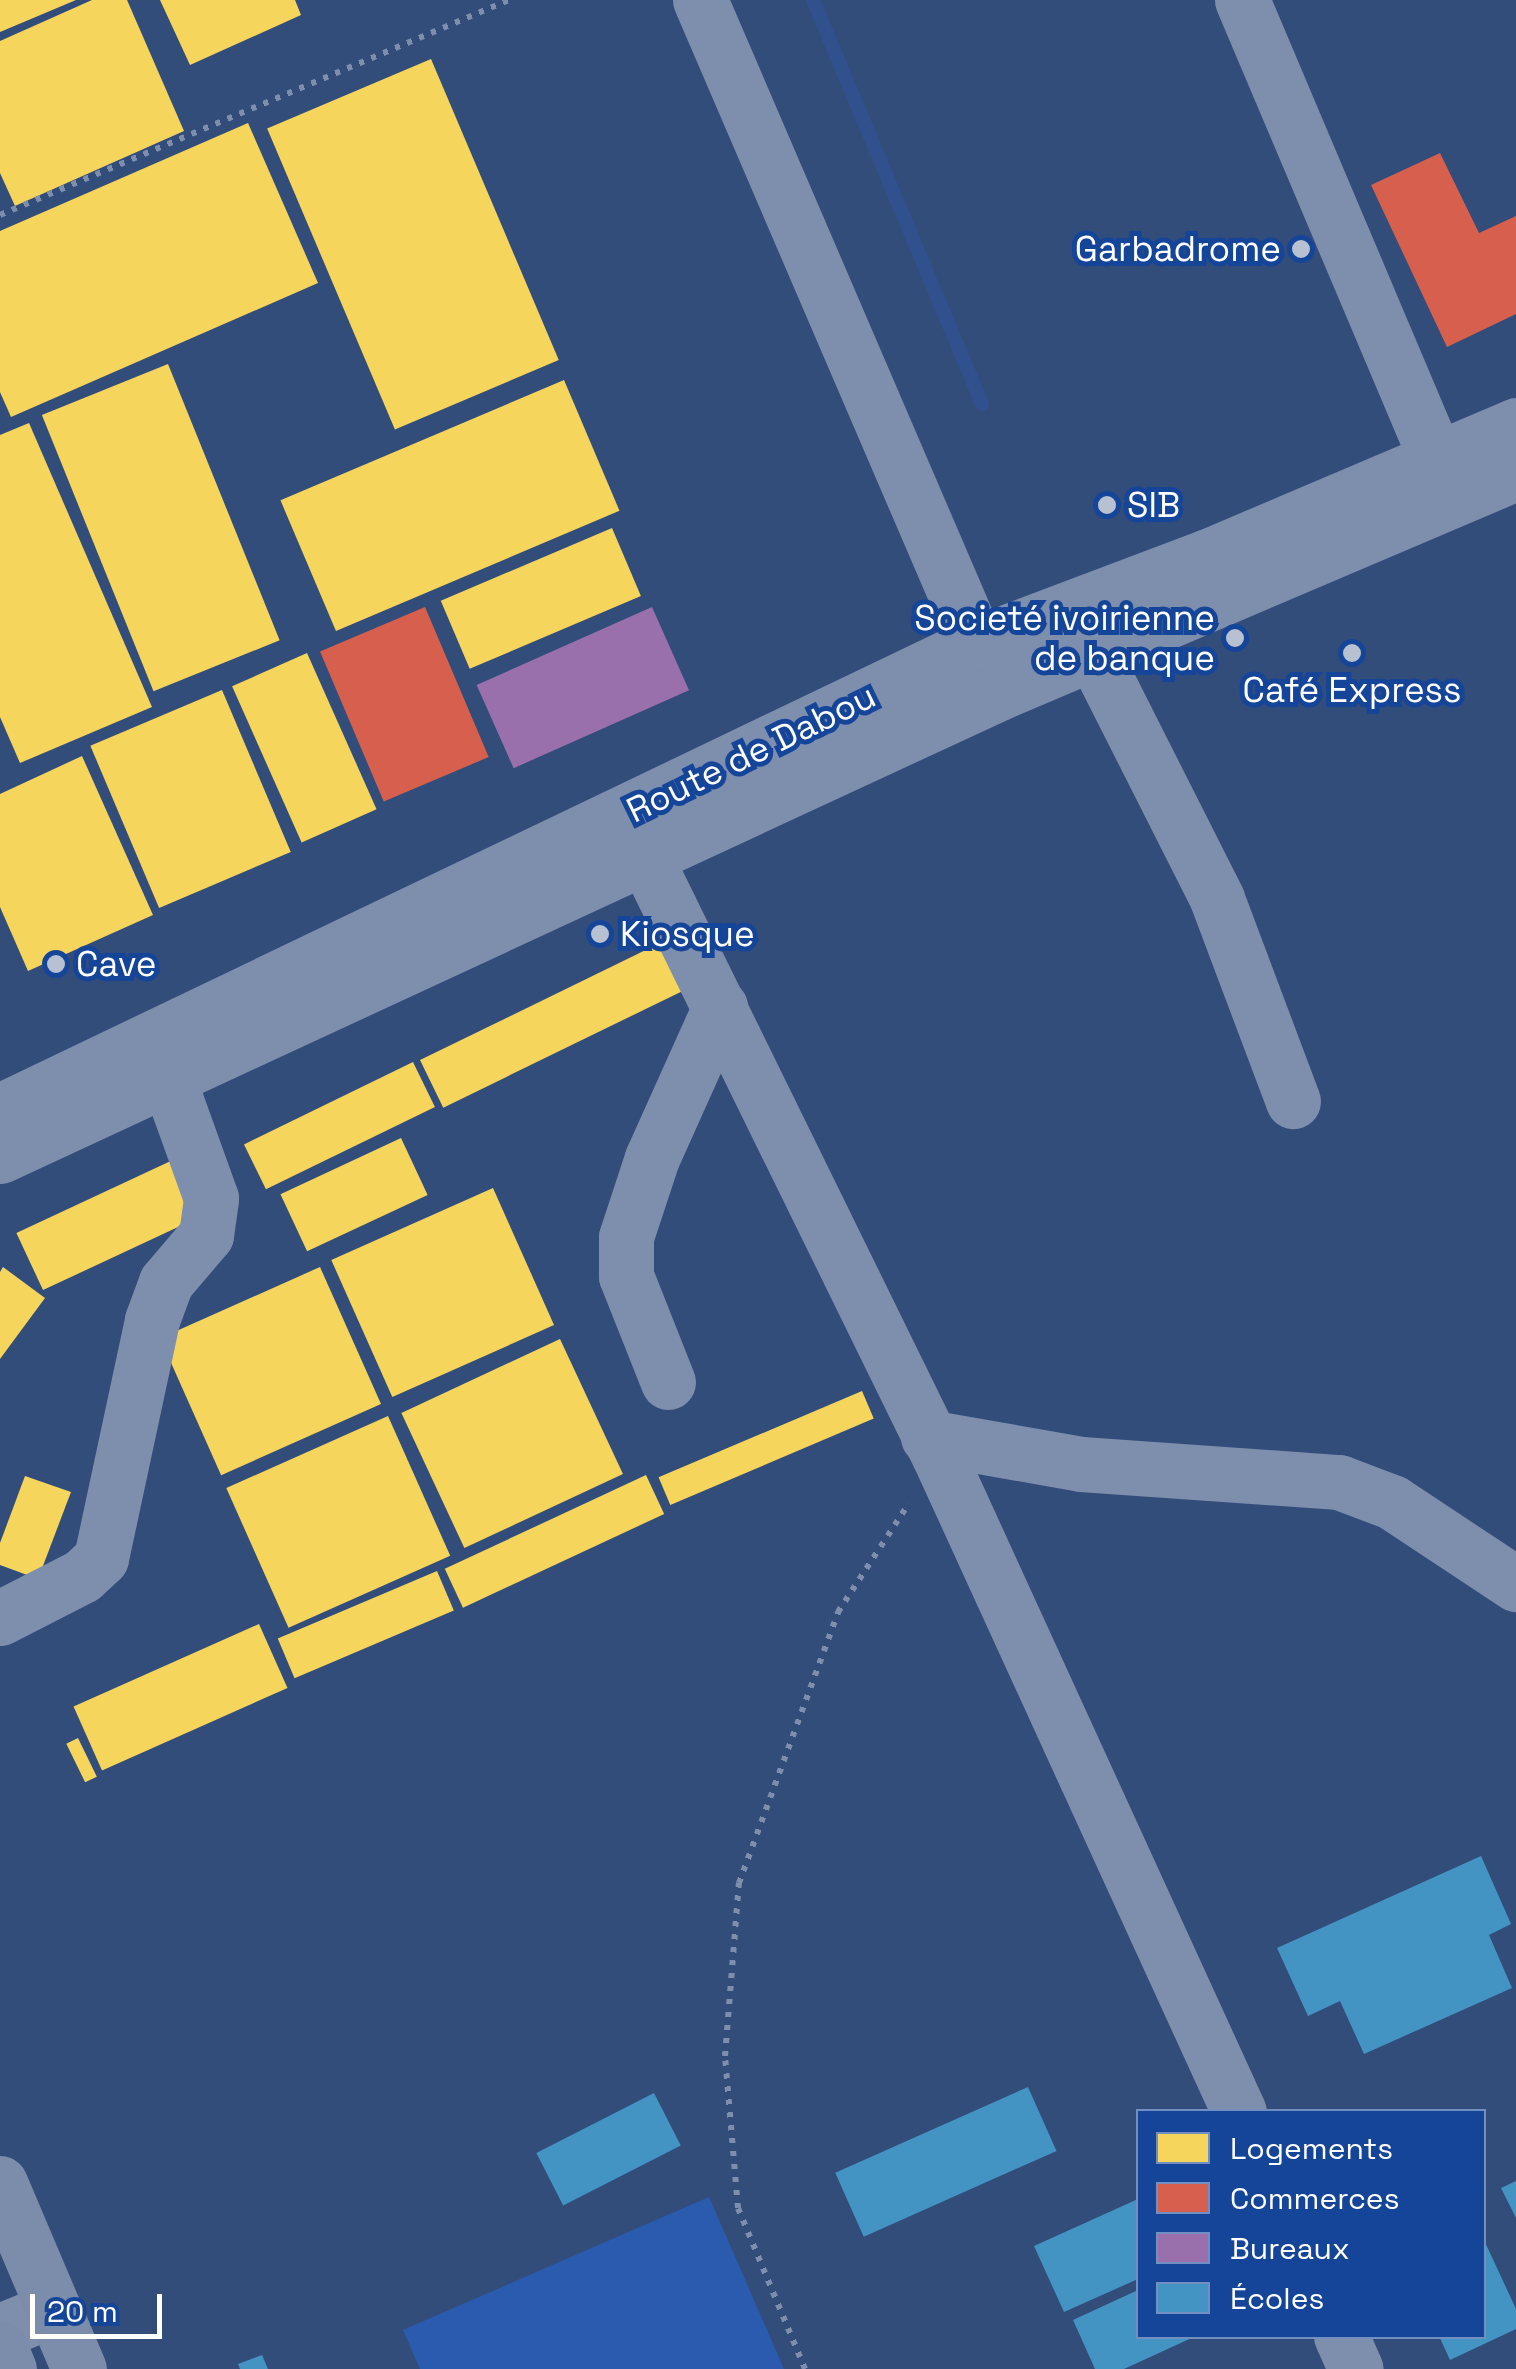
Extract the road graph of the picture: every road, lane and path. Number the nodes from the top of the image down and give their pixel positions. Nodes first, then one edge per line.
1 (509, 0) edge
2 (700, 0) edge
3 (1242, 0) edge
4 (0, 215) edge
5 (1516, 425) edge
6 (1437, 461) junction
7 (1516, 473) edge
8 (975, 644) junction
9 (1094, 655) junction
10 (999, 693) junction
11 (644, 857) junction
12 (720, 1008) junction
13 (167, 1076) junction
14 (1293, 1101) dead end
15 (0, 1111) edge
16 (0, 1156) edge
17 (668, 1382) dead end
18 (934, 1446) junction
19 (1516, 1584) edge
20 (0, 1618) edge
21 (1238, 2109) edge
22 (0, 2182) edge
23 (54, 2308) junction
24 (0, 2331) edge
25 (1343, 2339) edge
26 (0, 2348) edge
27 (9, 2369) edge
28 (79, 2369) edge
29 (805, 2369) edge
30 (1356, 2369) edge

1 - 4 path
2 - 8 street
3 - 6 street
5 - 6 street, Route de Dabou
6 - 8 street, Route de Dabou
7 - 9 street, Route de Dabou
8 - 10 street
8 - 15 street, Route de Dabou
9 - 10 street, Route de Dabou
9 - 14 street
10 - 11 street, Route de Dabou
11 - 12 street
11 - 13 street, Route de Dabou
12 - 17 street
12 - 18 street
13 - 16 street, Route de Dabou
13 - 20 street
18 - 19 street
18 - 21 street
18 - 29 path
22 - 23 main road
23 - 24 street
23 - 28 main road
25 - 30 street
26 - 27 main road

